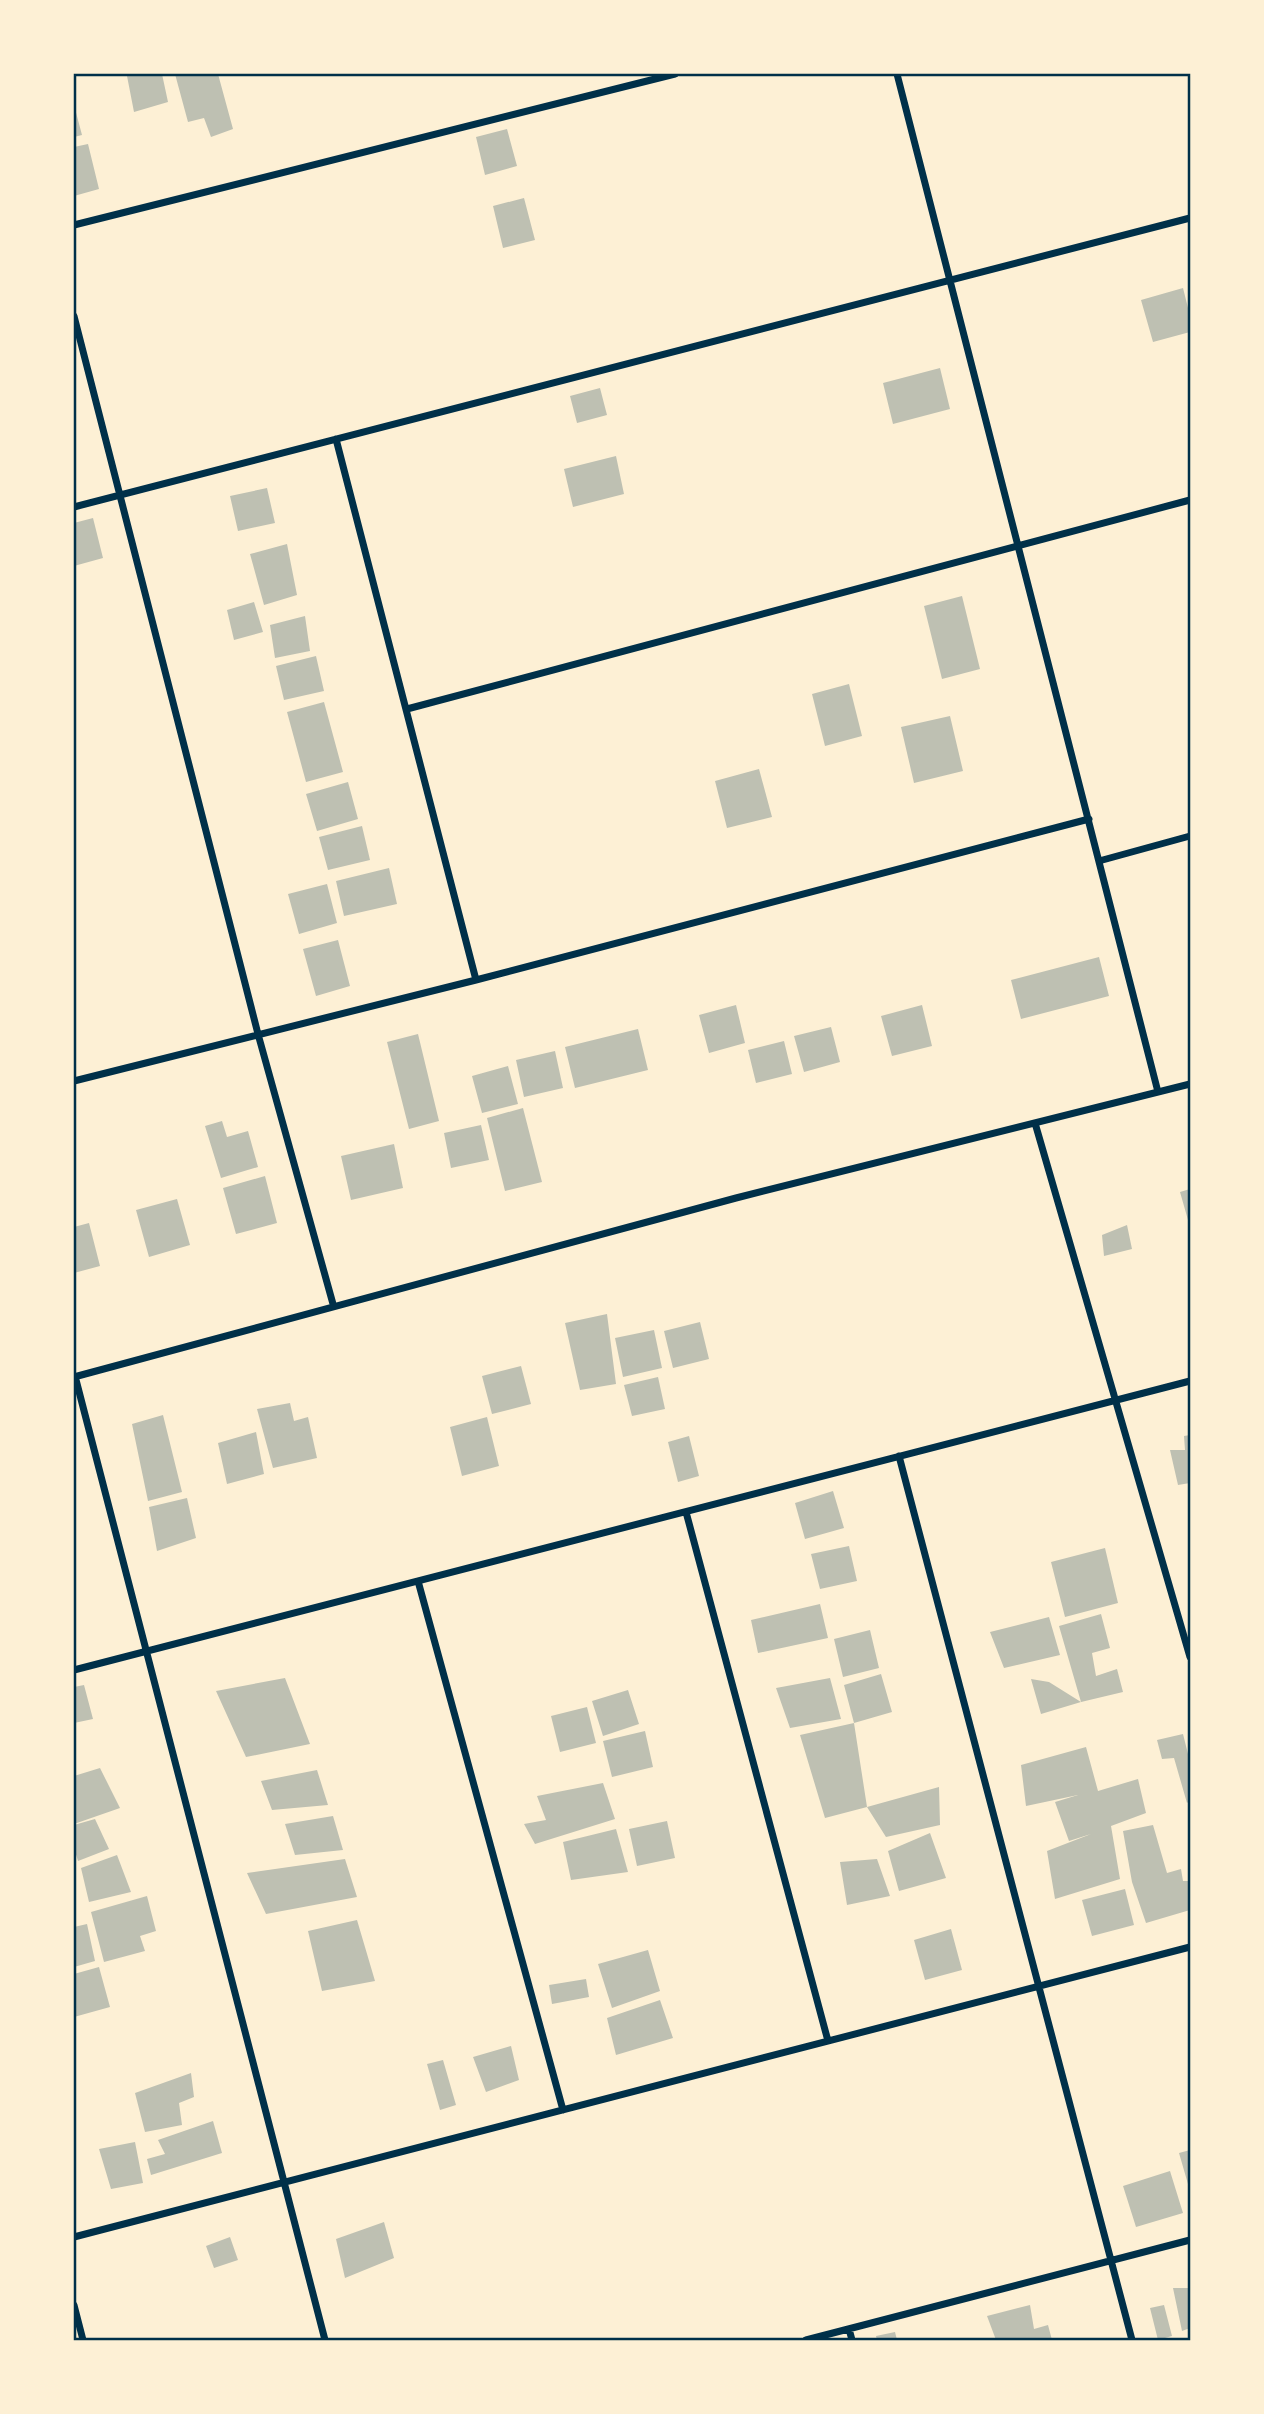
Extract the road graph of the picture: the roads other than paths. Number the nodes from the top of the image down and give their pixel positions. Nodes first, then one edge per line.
1 (675, 74) edge
2 (897, 74) edge
3 (1191, 218) edge
4 (74, 225) edge
5 (951, 280) junction
6 (74, 316) edge
7 (336, 439) junction
8 (120, 495) junction
9 (1191, 500) edge
10 (74, 507) edge
11 (1017, 546) junction
12 (407, 709) junction
13 (1089, 819) junction
14 (1191, 836) edge
15 (1099, 861) junction
16 (477, 980) junction
17 (258, 1034) junction
18 (74, 1081) edge
19 (1191, 1084) edge
20 (1158, 1092) junction
21 (1035, 1123) junction
22 (333, 1304) junction
23 (74, 1376) edge
24 (1191, 1381) edge
25 (1116, 1400) junction
26 (899, 1457) junction
27 (686, 1512) junction
28 (418, 1581) junction
29 (146, 1652) junction
30 (1191, 1657) edge
31 (74, 1670) edge
32 (1191, 1947) edge
33 (1039, 1986) junction
34 (828, 2041) junction
35 (563, 2110) junction
36 (284, 2182) junction
37 (74, 2237) edge
38 (1191, 2240) edge
39 (1111, 2261) junction
40 (74, 2305) edge
41 (849, 2329) junction
42 (83, 2340) edge
43 (325, 2340) edge
44 (806, 2340) edge
45 (852, 2340) edge
46 (1132, 2340) edge

1 - 4 street
2 - 5 street
3 - 5 street
5 - 7 street
5 - 11 street
6 - 8 street
7 - 8 street
7 - 12 street
8 - 10 street
8 - 17 street
9 - 11 street
11 - 12 street
11 - 13 street
12 - 16 street
13 - 15 street
13 - 16 street
14 - 15 street
15 - 20 street
16 - 17 street
17 - 18 street
17 - 22 street
19 - 20 street
20 - 21 street
21 - 22 street
21 - 25 street
22 - 23 street
23 - 29 street
24 - 25 street
25 - 26 street
25 - 30 street
26 - 27 street
26 - 33 street
27 - 28 street
27 - 34 street
28 - 29 street
28 - 35 street
29 - 31 street
29 - 36 street
32 - 33 street
33 - 34 street
33 - 39 street
34 - 35 street
35 - 36 street
36 - 37 street
36 - 43 street
38 - 39 street
39 - 41 street
39 - 46 street
40 - 42 street
41 - 44 street
41 - 45 street

